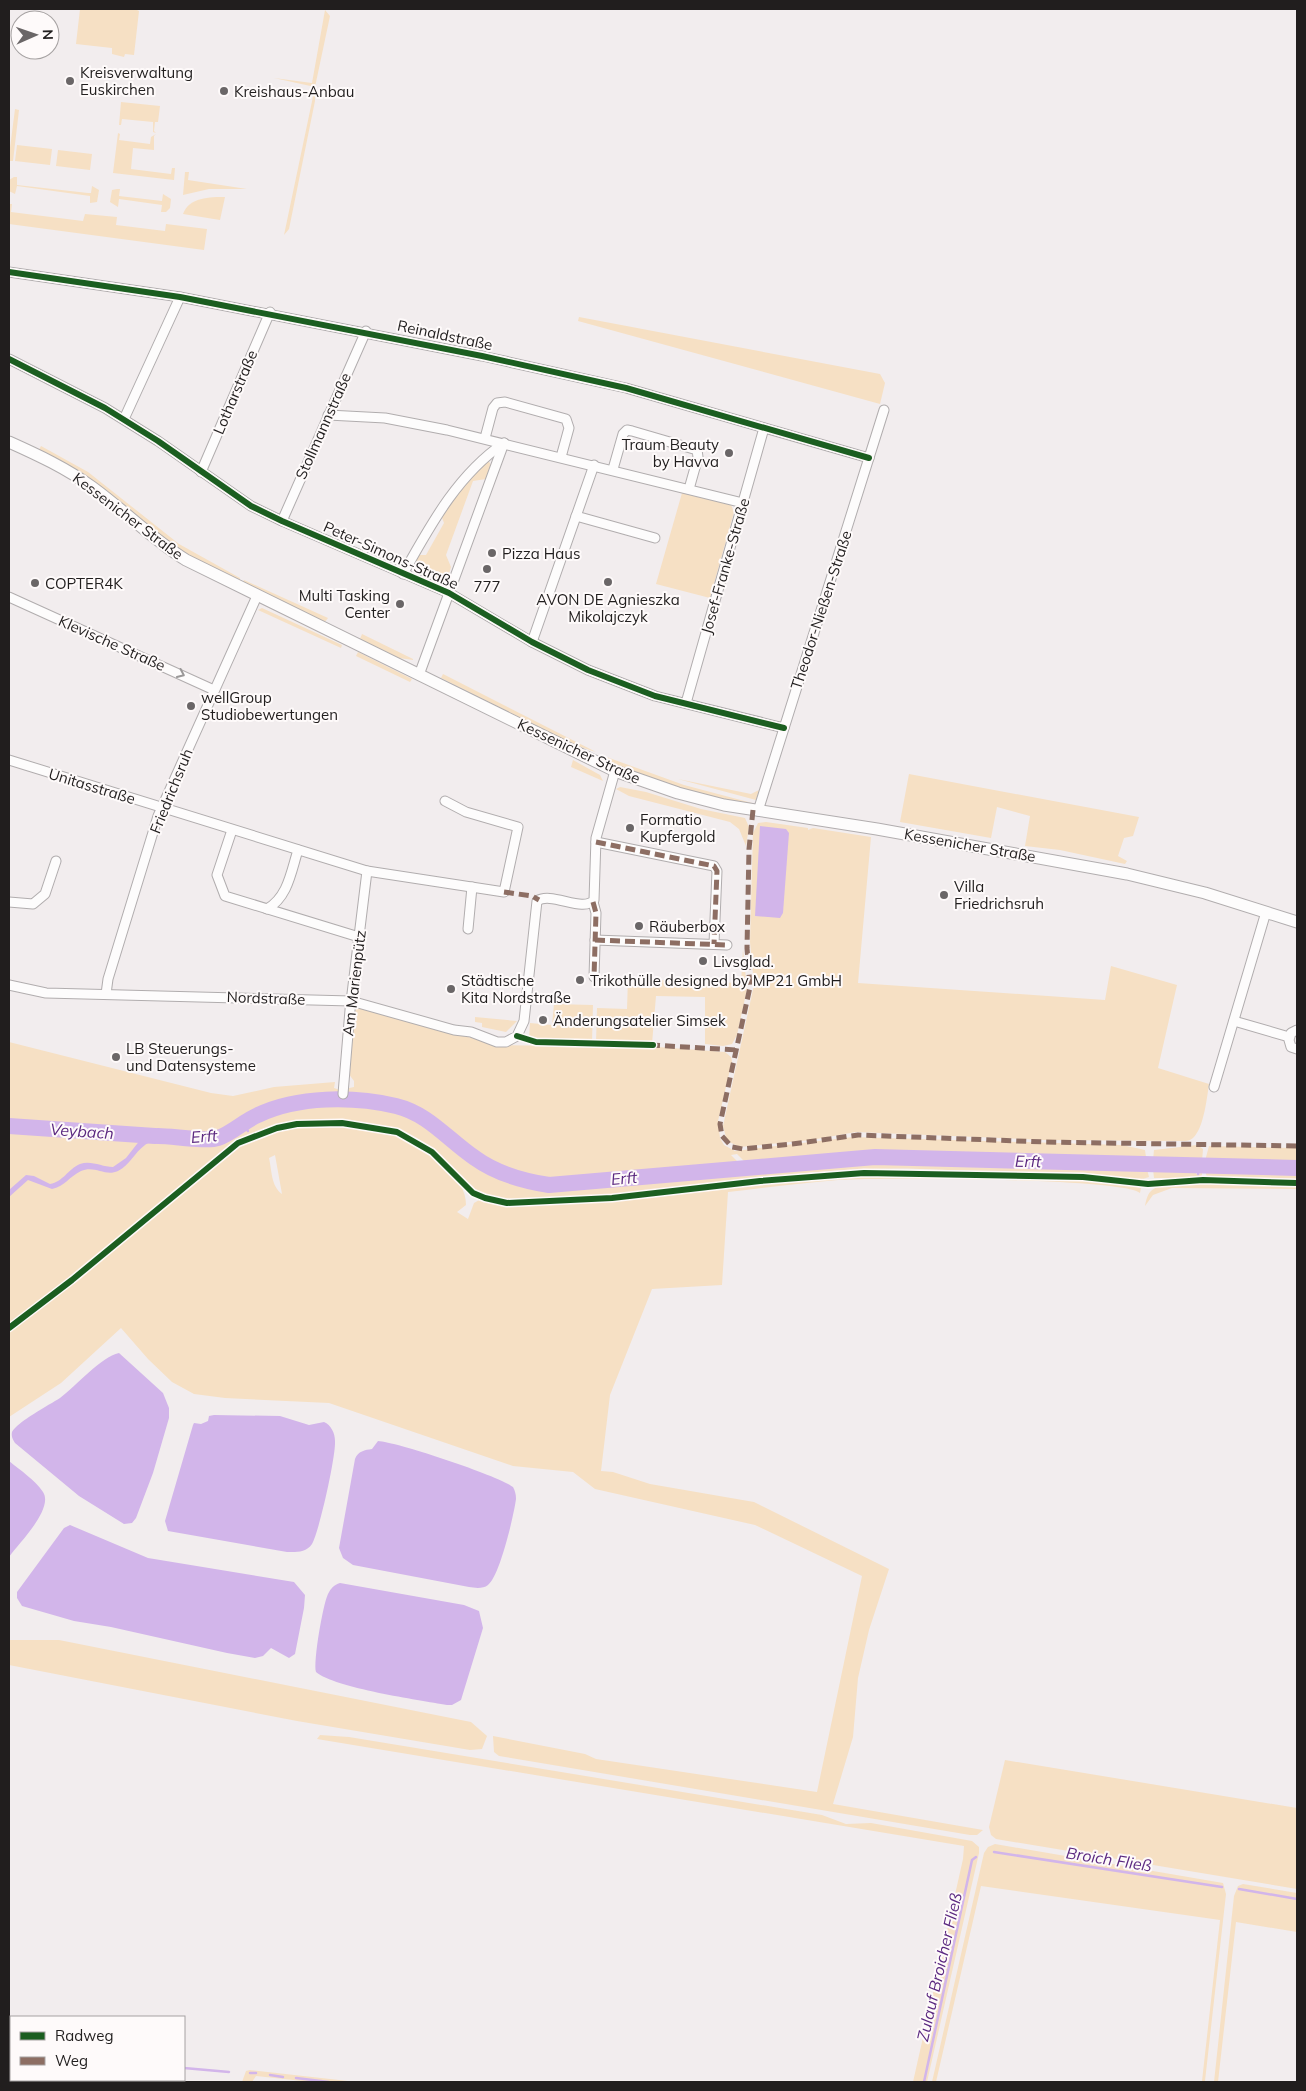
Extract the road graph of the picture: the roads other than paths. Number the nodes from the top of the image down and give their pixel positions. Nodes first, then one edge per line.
1 (9, 272) edge
2 (180, 296) junction
3 (270, 312) junction
4 (366, 331) junction
5 (9, 359) edge
6 (884, 410) dead end
7 (328, 415) junction
8 (124, 419) junction
9 (764, 428) junction
10 (485, 438) junction
11 (9, 442) edge
12 (504, 443) junction
13 (561, 457) junction
14 (869, 458) junction
15 (594, 465) junction
16 (613, 469) junction
17 (201, 472) junction
18 (689, 489) junction
19 (742, 503) junction
20 (576, 516) junction
21 (282, 521) junction
22 (655, 538) dead end
23 (403, 574) junction
24 (449, 593) junction
25 (257, 596) junction
26 (9, 597) edge
27 (532, 642) junction
28 (419, 674) junction
29 (214, 690) junction
30 (686, 704) junction
31 (784, 728) junction
32 (9, 760) edge
33 (615, 771) junction
34 (444, 801) dead end
35 (162, 808) junction
36 (758, 811) junction
37 (232, 830) junction
38 (596, 842) junction
39 (298, 850) junction
40 (56, 861) dead end
41 (367, 871) junction
42 (472, 887) junction
43 (9, 902) edge
44 (593, 902) junction
45 (267, 909) junction
46 (1266, 912) junction
47 (1297, 922) edge
48 (468, 929) dead end
49 (359, 937) junction
50 (595, 940) junction
51 (714, 944) junction
52 (727, 945) dead end
53 (594, 977) dead end
54 (9, 985) edge
55 (106, 994) junction
56 (351, 1001) junction
57 (1234, 1021) junction
58 (1297, 1030) edge
59 (1289, 1037) junction
60 (1297, 1049) edge
61 (1214, 1087) dead end
62 (343, 1094) dead end

1 - 2 street, Reinaldstraße
2 - 3 street, Reinaldstraße
2 - 8 street
3 - 4 street, Reinaldstraße
3 - 17 street, Lotharstraße
4 - 7 street, Stollmannstraße
4 - 9 street, Reinaldstraße
5 - 8 street, Peter-Simons-Straße
6 - 14 street, Theodor-Nießen-Straße
7 - 10 street
7 - 21 street, Stollmannstraße
8 - 17 street, Peter-Simons-Straße
9 - 14 street, Reinaldstraße
9 - 19 street, Josef-Franke-Straße
10 - 12 street
10 - 13 street
11 - 25 main road, Kessenicher Straße
12 - 13 street
12 - 23 street
12 - 24 street
13 - 15 street
14 - 31 street, Theodor-Nießen-Straße
15 - 16 street
15 - 20 street
16 - 18 street
16 - 18 street
17 - 21 street, Peter-Simons-Straße
18 - 19 street
19 - 30 street, Josef-Franke-Straße
20 - 22 street
20 - 27 street
21 - 23 street, Peter-Simons-Straße
23 - 24 street, Peter-Simons-Straße
24 - 27 street, Peter-Simons-Straße
24 - 28 street
25 - 28 main road, Kessenicher Straße
25 - 29 street, Friedrichsruh
26 -> 29 street, Klevische Straße
27 - 30 street, Peter-Simons-Straße
28 - 33 main road, Kessenicher Straße
29 - 35 street, Friedrichsruh
30 - 31 street, Peter-Simons-Straße
31 - 36 street, Theodor-Nießen-Straße
32 - 35 street, Unitasstraße
33 - 36 main road, Kessenicher Straße
33 - 38 street
34 - 42 street, Unitasstraße
35 - 37 street, Unitasstraße
35 - 55 street, Friedrichsruh
36 - 46 main road, Kessenicher Straße
37 - 39 street, Unitasstraße
37 - 45 street
38 - 44 street
38 - 51 street
39 - 41 street, Unitasstraße
39 - 45 street
40 - 43 street
41 - 42 street, Unitasstraße
41 - 49 street, Am Marienpütz
42 - 48 street
44 - 50 street
44 - 56 street, Nordstraße
45 - 49 street
46 - 47 main road, Kessenicher Straße
46 - 57 street
49 - 56 street, Am Marienpütz
50 - 51 street
50 - 53 street
51 - 52 street
54 - 55 street, Nordstraße
55 - 56 street, Nordstraße
56 - 62 street, Am Marienpütz
57 - 59 street
57 - 61 street
58 - 59 street
59 - 60 street

